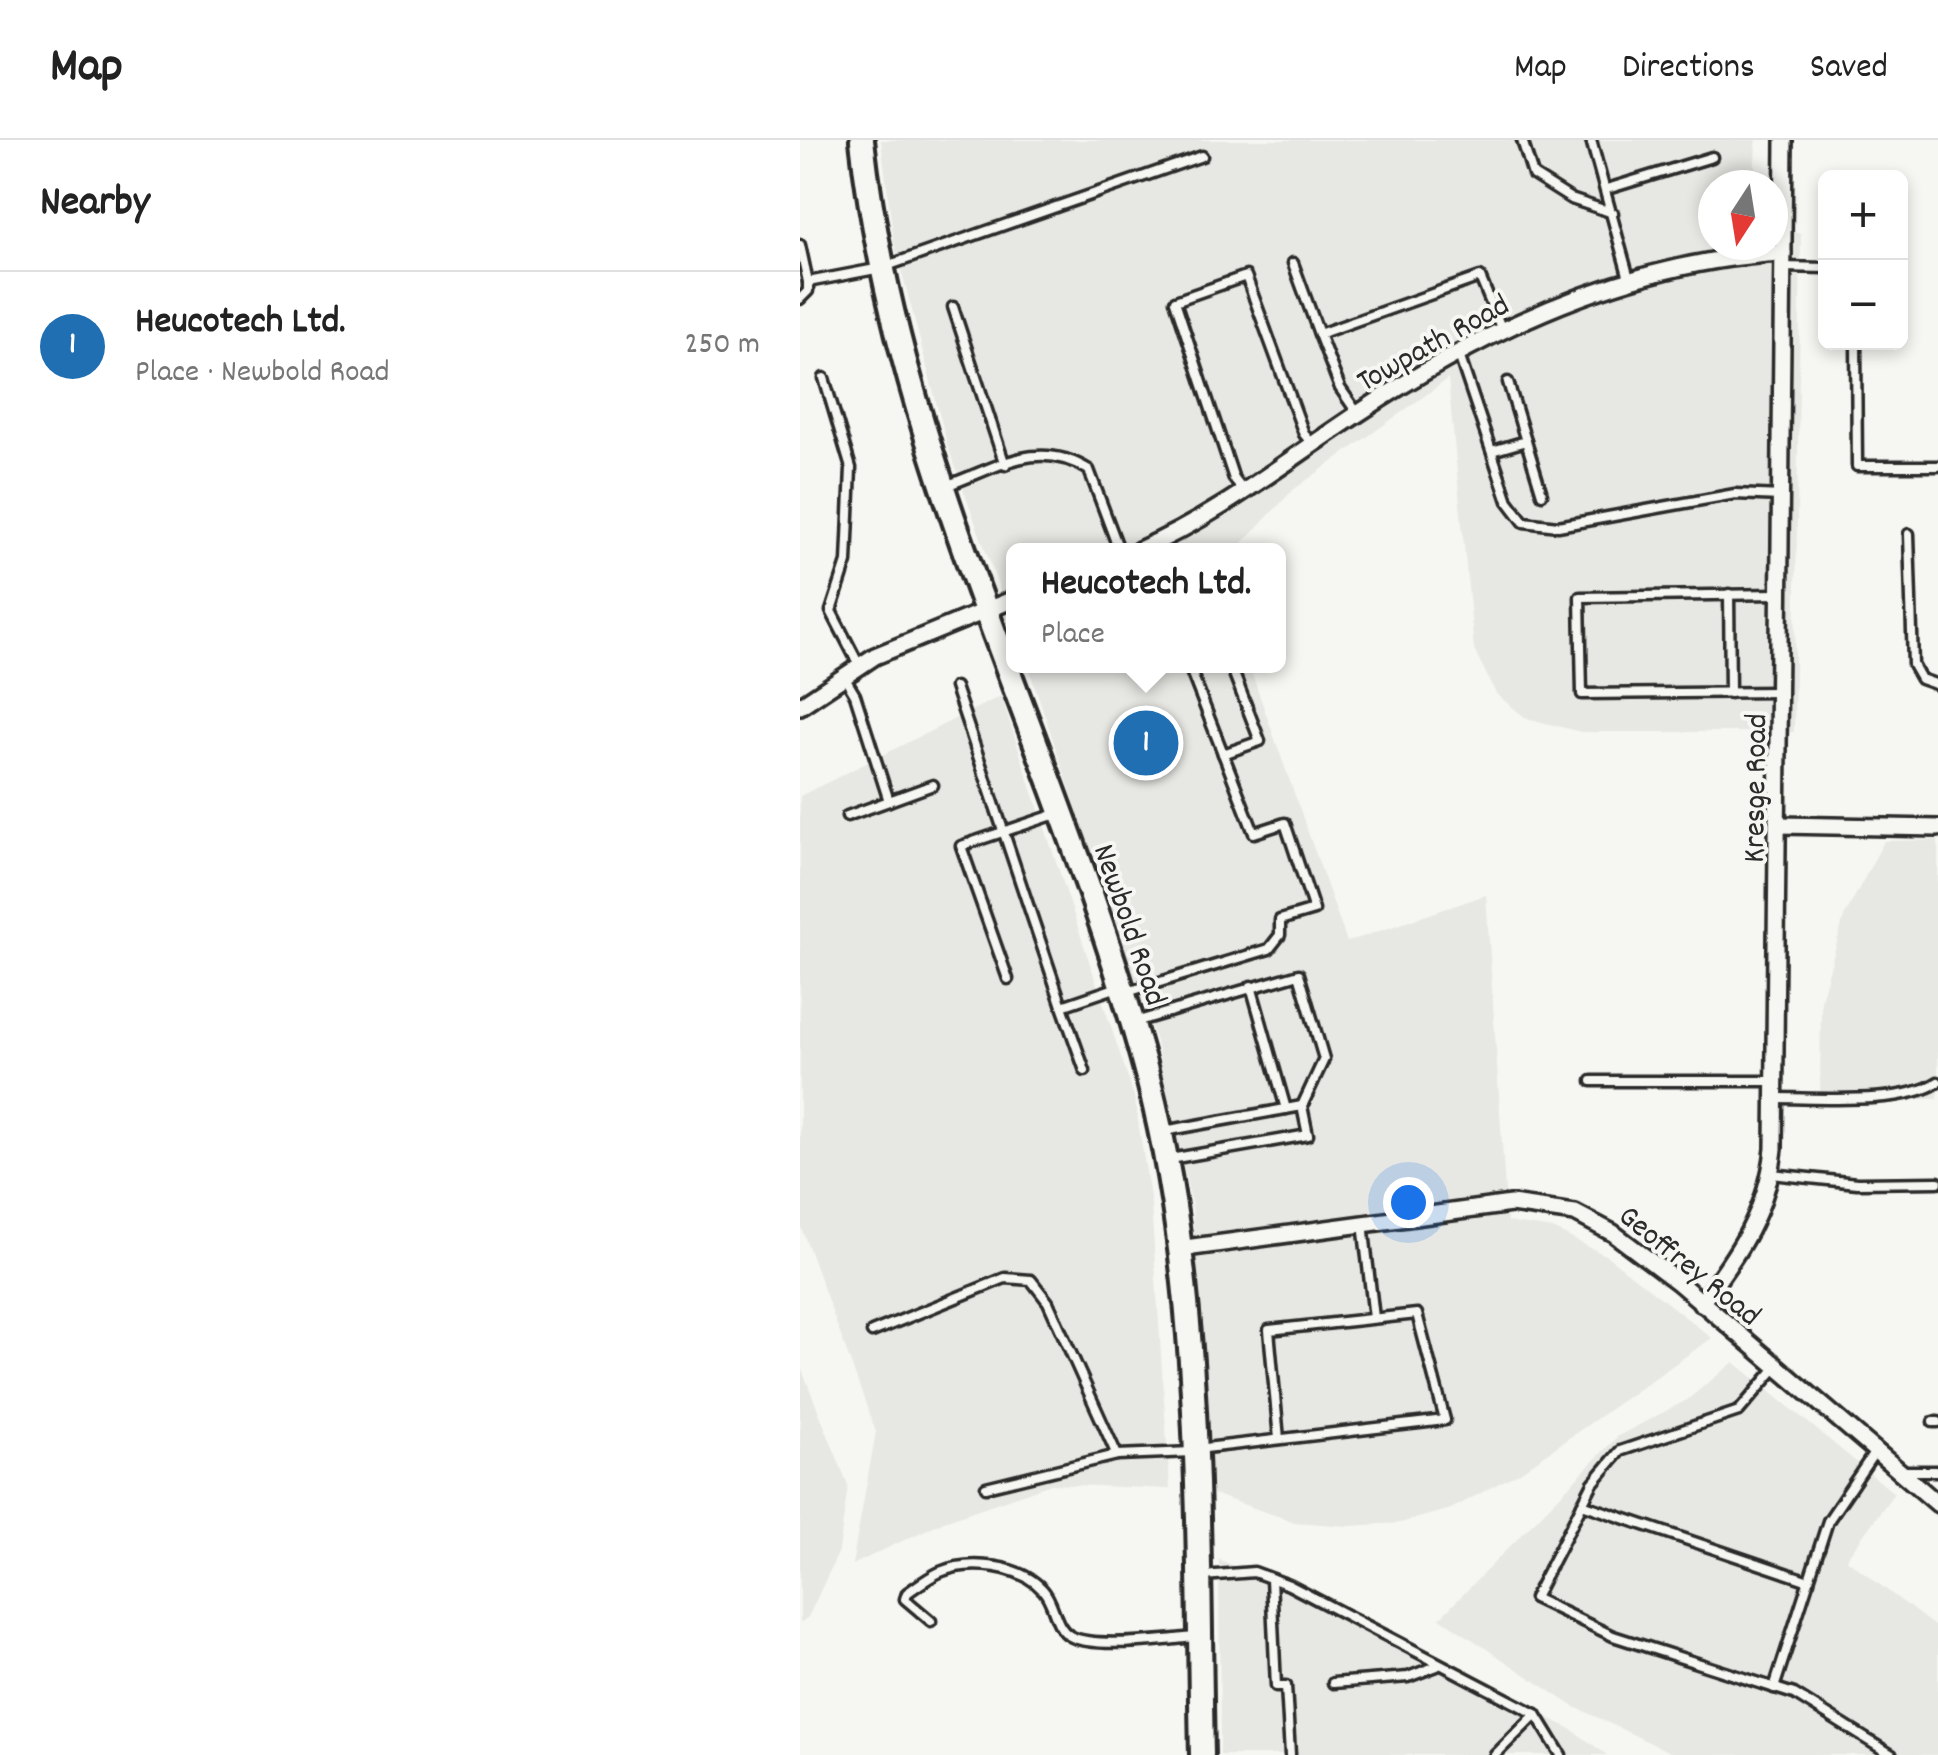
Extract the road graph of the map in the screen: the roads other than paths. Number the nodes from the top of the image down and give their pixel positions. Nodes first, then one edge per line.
1 (862, 140) edge
2 (1522, 140) edge
3 (1591, 140) edge
4 (1784, 140) edge
5 (1202, 156) dead end
6 (1712, 157) dead end
7 (1784, 170) edge
8 (1607, 189) junction
9 (1613, 213) junction
10 (800, 245) edge
11 (1783, 260) junction
12 (1293, 263) dead end
13 (1818, 267) edge
14 (881, 268) junction
15 (803, 270) edge
16 (808, 282) junction
17 (1630, 282) junction
18 (800, 299) edge
19 (953, 307) dead end
20 (1502, 330) junction
21 (1319, 334) junction
22 (1856, 350) edge
23 (1458, 352) junction
24 (824, 378) dead end
25 (1508, 382) dead end
26 (1358, 414) junction
27 (1526, 441) junction
28 (1312, 444) junction
29 (1492, 452) junction
30 (1006, 465) junction
31 (1938, 466) edge
32 (944, 486) junction
33 (1244, 493) junction
34 (1542, 494) dead end
35 (1782, 496) junction
36 (1909, 534) dead end
37 (1116, 543) edge
38 (1152, 543) edge
39 (1729, 594) junction
40 (1782, 594) junction
41 (1006, 601) edge
42 (985, 608) junction
43 (859, 665) junction
44 (1006, 666) edge
45 (1008, 673) edge
46 (1192, 673) edge
47 (1234, 673) edge
48 (843, 675) junction
49 (1938, 685) edge
50 (956, 688) dead end
51 (1781, 692) junction
52 (1730, 693) junction
53 (800, 706) edge
54 (1223, 754) junction
55 (933, 785) dead end
56 (889, 801) junction
57 (1059, 813) junction
58 (846, 816) dead end
59 (1780, 825) junction
60 (1938, 828) edge
61 (1002, 832) junction
62 (1008, 979) dead end
63 (1251, 986) junction
64 (1121, 990) junction
65 (1062, 1006) junction
66 (1131, 1023) junction
67 (1085, 1071) dead end
68 (1592, 1082) dead end
69 (1938, 1082) edge
70 (1778, 1090) junction
71 (1302, 1106) junction
72 (1286, 1109) junction
73 (1160, 1132) junction
74 (1166, 1160) junction
75 (1771, 1174) junction
76 (1938, 1182) edge
77 (1363, 1222) junction
78 (1178, 1249) junction
79 (1701, 1302) junction
80 (1374, 1318) junction
81 (872, 1332) dead end
82 (1776, 1369) junction
83 (1279, 1439) junction
84 (1193, 1451) junction
85 (1874, 1453) junction
86 (1117, 1455) junction
87 (1896, 1471) junction
88 (1938, 1471) edge
89 (986, 1487) dead end
90 (1582, 1504) junction
91 (1938, 1504) edge
92 (1198, 1576) junction
93 (1272, 1579) junction
94 (1808, 1581) junction
95 (931, 1621) dead end
96 (1199, 1637) junction
97 (1437, 1666) junction
98 (1333, 1683) dead end
99 (1774, 1688) junction
100 (1536, 1714) junction
101 (1202, 1755) edge
102 (1290, 1755) edge
103 (1495, 1755) edge
104 (1561, 1755) edge
105 (1892, 1755) edge

1 - 14 main road, Newbold Road
2 - 9 lane
3 - 8 lane
4 - 7 street, Kresge Road
5 - 14 lane
6 - 8 lane
8 - 9 lane
9 - 17 lane
10 - 15 lane
11 - 13 lane
11 - 17 street, Towpath Road
11 - 35 street, Kresge Road
12 - 21 lane
14 - 16 lane
14 - 32 main road, Newbold Road
15 - 16 lane
16 - 18 lane
17 - 20 street, Towpath Road
19 - 30 lane
20 - 21 lane
20 - 23 street, Towpath Road
21 - 26 lane
22 - 31 lane
23 - 26 street, Towpath Road
23 - 29 lane
24 - 43 lane
25 - 27 lane
26 - 28 street, Towpath Road
27 - 29 lane
27 - 34 lane
28 - 33 street, Towpath Road
28 - 33 lane
29 - 35 lane
30 - 32 lane
30 - 37 lane
32 - 42 main road, Newbold Road
33 - 38 street, Towpath Road
35 - 40 street, Kresge Road
36 - 49 lane
39 - 40 lane
39 - 52 lane
39 - 52 lane
40 - 51 street, Kresge Road
41 - 42 street
42 - 43 street
42 - 44 main road, Newbold Road
43 - 48 street
45 - 57 main road, Newbold Road
46 - 54 lane
47 - 54 lane
48 - 53 street
48 - 56 lane
50 - 61 lane
51 - 52 lane
51 - 59 street, Kresge Road
54 - 64 lane
55 - 56 lane
56 - 58 lane
57 - 61 lane
57 - 64 main road, Newbold Road
59 - 60 street
59 - 70 street, Kresge Road
61 - 62 lane
61 - 65 lane
63 - 66 lane
63 - 71 lane
63 - 72 lane
64 - 65 lane
64 - 66 main road, Newbold Road
65 - 67 lane
66 - 73 main road, Newbold Road
68 - 70 lane
69 - 70 lane
70 - 75 street, Kresge Road
71 - 72 lane
71 - 74 lane
72 - 73 lane
73 - 74 main road, Newbold Road
74 - 78 main road, Newbold Road
75 - 76 lane
75 - 79 street, Kresge Road
77 - 78 street, Geoffrey Road
77 - 79 street, Geoffrey Road
77 - 80 lane
78 - 84 main road, Newbold Road
79 - 82 street, Geoffrey Road
80 - 83 lane
80 - 83 lane
81 - 86 lane
82 - 85 street, Geoffrey Road
82 - 90 lane
83 - 84 lane
84 - 86 lane
84 - 92 main road, Newbold Road
85 - 87 street, Geoffrey Road
85 - 94 lane
86 - 89 lane
87 - 88 lane
87 - 91 street, Geoffrey Road
90 - 94 lane
90 - 99 lane
92 - 93 lane
92 - 96 main road, Newbold Road
93 - 97 lane
93 - 102 lane
94 - 99 lane
95 - 96 lane
96 - 101 main road, Newbold Road
97 - 98 lane
97 - 100 lane
99 - 105 lane
100 - 103 lane
100 - 104 lane

